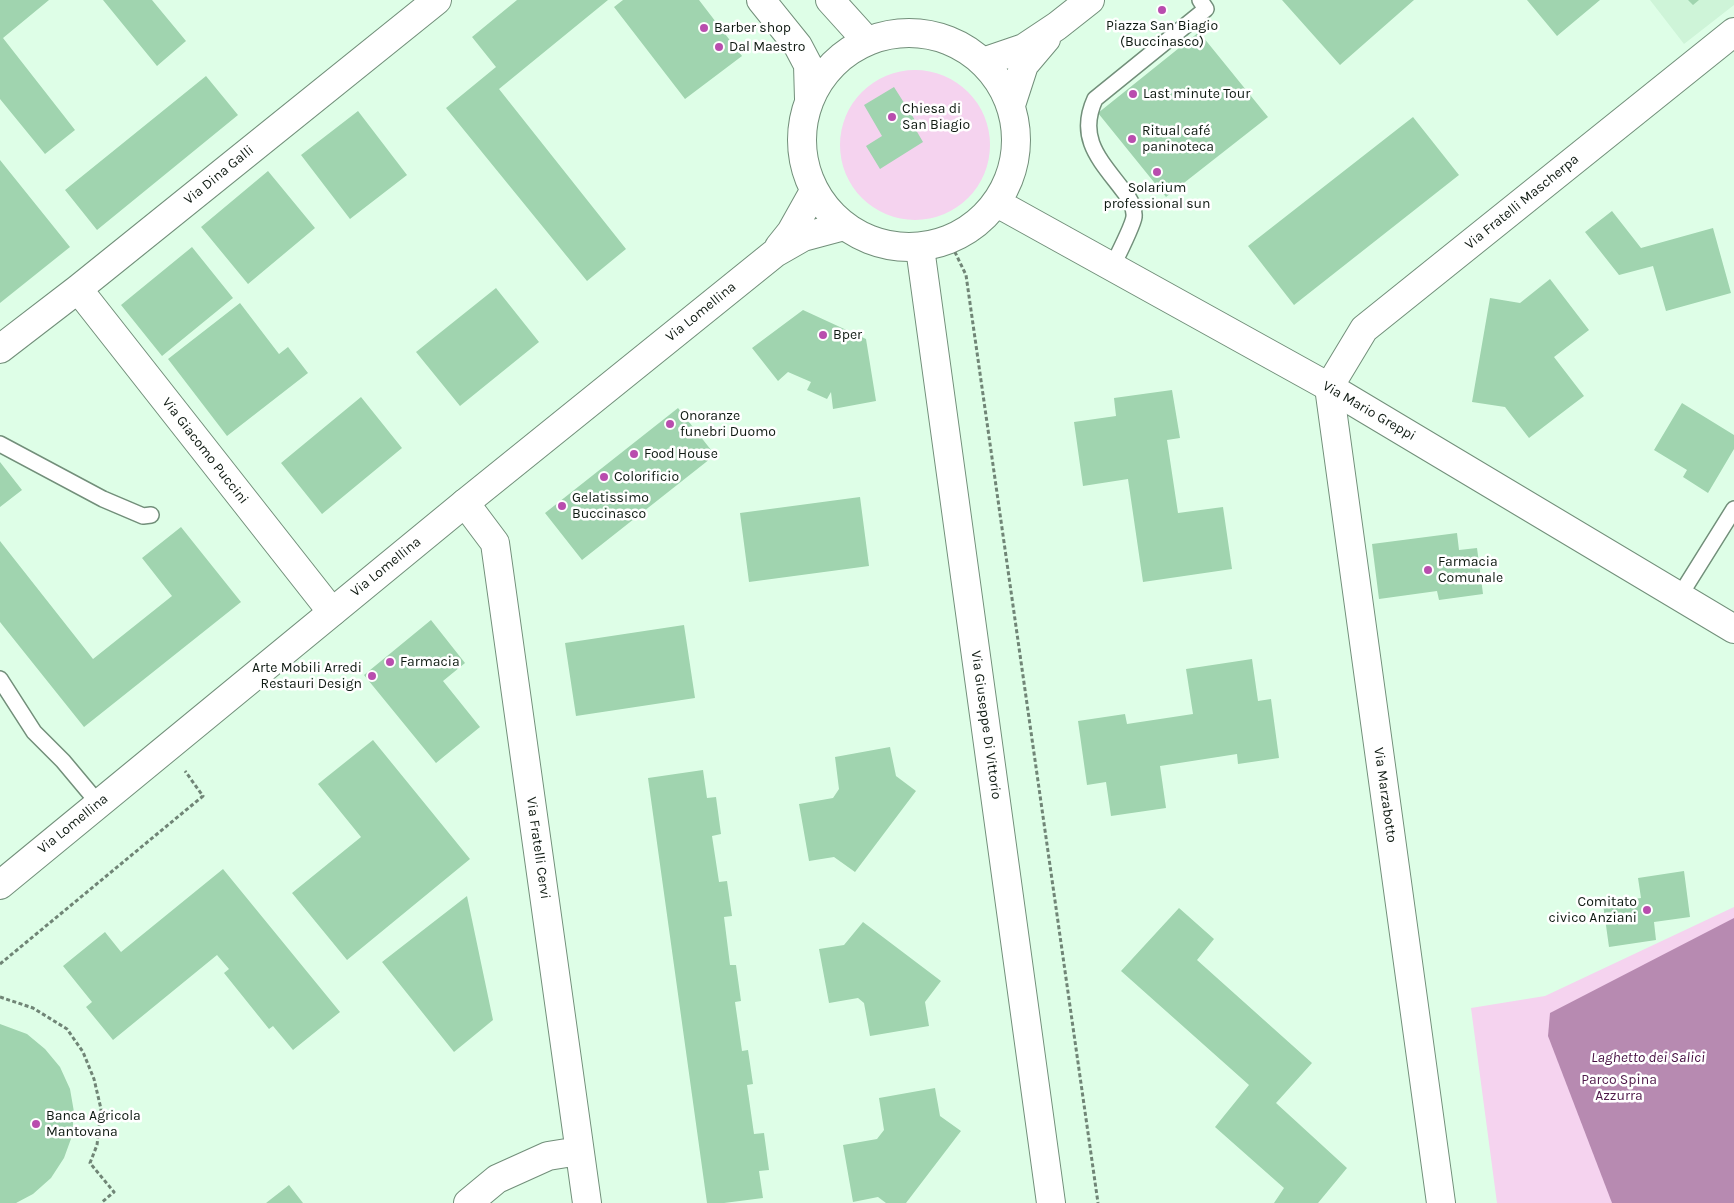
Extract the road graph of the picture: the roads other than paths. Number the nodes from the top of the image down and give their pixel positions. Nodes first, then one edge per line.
1 (437, 0) edge
2 (761, 0) edge
3 (830, 0) edge
4 (1090, 0) edge
5 (1200, 0) edge
6 (1057, 26) junction
7 (1734, 32) edge
8 (867, 41) junction
9 (983, 62) junction
10 (810, 99) junction
11 (1011, 105) junction
12 (814, 192) junction
13 (997, 203) junction
14 (844, 226) junction
15 (920, 248) junction
16 (775, 252) junction
17 (1112, 267) junction
18 (78, 290) junction
19 (0, 349) edge
20 (1329, 387) junction
21 (0, 444) edge
22 (465, 503) junction
23 (1734, 508) edge
24 (152, 515) dead end
25 (1680, 597) junction
26 (332, 612) junction
27 (1734, 629) edge
28 (0, 679) edge
29 (98, 804) junction
30 (0, 885) edge
31 (579, 1151) junction
32 (468, 1203) edge
33 (586, 1203) edge
34 (1051, 1203) edge
35 (1441, 1203) edge

1 - 18 street, Via Dina Galli
2 - 10 street
3 - 8 street
4 - 6 street
5 - 17 lane
6 - 9 street
6 - 11 street
7 - 20 street, Via Fratelli Mascherpa
8 - 9 street
8 - 10 street
9 - 11 street
10 - 12 street
11 - 13 street
12 - 14 street
12 - 16 street, Via Lomellina
13 - 15 street
13 - 17 street, Via Mario Greppi
14 - 15 street
14 - 16 street, Via Lomellina
15 - 34 street, Via Giuseppe Di Vittorio
16 - 22 street, Via Lomellina
17 - 20 street, Via Mario Greppi
18 - 19 street, Via Dina Galli
18 - 26 street, Via Giacomo Puccini
20 - 25 street, Via Mario Greppi
20 - 35 street, Via Marzabotto
21 - 24 lane
22 - 26 street, Via Lomellina
22 - 31 street, Via Fratelli Cervi
23 - 25 lane
25 - 27 street, Via Mario Greppi
26 - 29 street, Via Lomellina
28 - 29 lane
29 - 30 street, Via Lomellina
31 - 32 street
31 - 33 street, Via Fratelli Cervi

